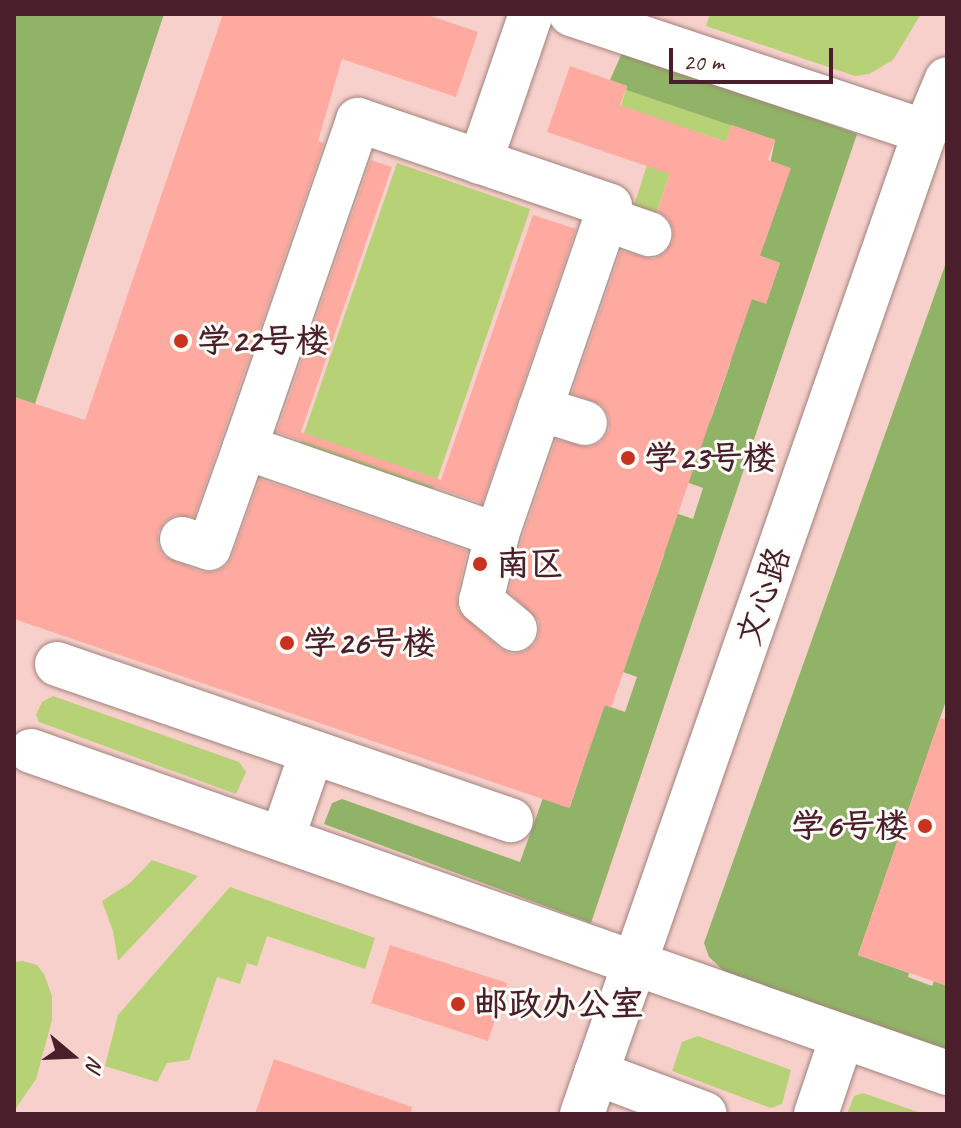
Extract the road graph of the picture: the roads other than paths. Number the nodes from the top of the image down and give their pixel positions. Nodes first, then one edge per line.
1 (531, 14) edge
2 (571, 14) edge
3 (940, 101) edge
4 (480, 162) junction
5 (606, 219) junction
6 (649, 234) dead end
7 (540, 409) junction
8 (585, 423) dead end
9 (245, 447) junction
10 (497, 535) junction
11 (182, 539) dead end
12 (515, 629) dead end
13 (57, 664) dead end
14 (31, 751) dead end
15 (312, 752) junction
16 (511, 820) dead end
17 (282, 839) junction
18 (634, 963) junction
19 (842, 1037) junction
20 (596, 1073) junction
21 (947, 1073) edge
22 (582, 1114) edge
23 (705, 1114) edge
24 (816, 1114) edge

1 - 4 lane
2 - 3 lane
3 - 18 lane, 文心路
4 - 5 lane
4 - 9 lane
5 - 6 lane
5 - 7 lane
7 - 8 lane
7 - 10 lane
9 - 10 lane
9 - 11 lane
10 - 12 lane
13 - 15 lane
14 - 17 lane
15 - 16 lane
15 - 17 lane
17 - 18 lane
18 - 19 lane
18 - 20 lane, 文心路
19 - 21 lane
19 - 24 lane
20 - 22 lane, 文心路
20 - 23 lane

